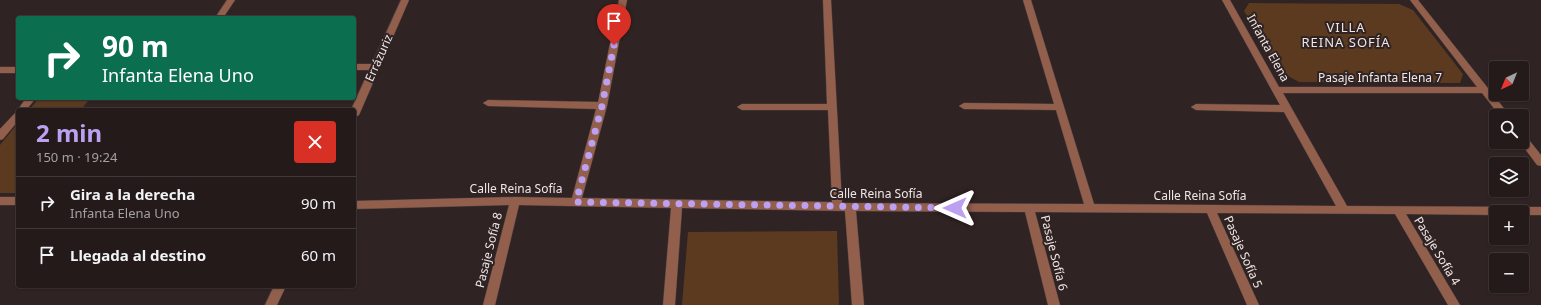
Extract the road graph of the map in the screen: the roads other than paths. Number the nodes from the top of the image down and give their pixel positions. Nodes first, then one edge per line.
1 (231, 0) edge
2 (405, 0) edge
3 (622, 0) edge
4 (827, 0) edge
5 (1026, 0) edge
6 (1226, 0) edge
7 (1414, 0) edge
8 (220, 16) edge
9 (356, 67) edge
10 (375, 67) junction
11 (0, 70) edge
12 (16, 70) edge
13 (1276, 90) junction
14 (1484, 90) junction
15 (29, 100) edge
16 (488, 103) dead end
17 (602, 106) junction
18 (964, 106) dead end
19 (742, 107) dead end
20 (832, 107) junction
21 (1058, 107) junction
22 (1196, 107) dead end
23 (23, 108) edge
24 (1287, 108) junction
25 (1499, 109) edge
26 (356, 110) edge
27 (16, 116) edge
28 (0, 136) edge
29 (1529, 147) edge
30 (1541, 162) edge
31 (0, 201) edge
32 (16, 201) edge
33 (515, 201) junction
34 (576, 202) junction
35 (677, 204) junction
36 (356, 205) edge
37 (837, 207) junction
38 (850, 207) junction
39 (1029, 208) junction
40 (1090, 208) junction
41 (1210, 209) junction
42 (1344, 210) junction
43 (1398, 210) junction
44 (1541, 211) edge
45 (279, 288) edge
46 (271, 305) edge
47 (489, 305) edge
48 (669, 305) edge
49 (858, 305) edge
50 (1054, 305) edge
51 (1253, 305) edge
52 (1454, 305) edge

1 - 8 street
2 - 10 street, Errázuriz
3 - 17 street
4 - 20 street
5 - 21 street
6 - 13 street, Infanta Elena
7 - 14 street
9 - 10 street
10 - 26 street, Errázuriz
11 - 12 street
13 - 14 street, Pasaje Infanta Elena 7
13 - 24 street, Infanta Elena
14 - 25 street
15 - 23 street
16 - 17 street
17 - 34 street
18 - 21 street
19 - 20 street
20 - 37 street
21 - 40 street
22 - 24 street
24 - 42 street, Infanta Elena
27 - 28 street
29 - 30 street
31 - 32 street
33 - 34 street, Calle Reina Sofía
33 - 36 street, Calle Reina Sofía
33 - 47 street, Pasaje Sofía 8
34 - 35 street, Calle Reina Sofía
35 - 37 street, Calle Reina Sofía
35 - 48 street
37 - 38 street, Calle Reina Sofía
38 - 39 street, Calle Reina Sofía
38 - 49 street
39 - 40 street, Calle Reina Sofía
39 - 50 street, Pasaje Sofía 6
40 - 41 street, Calle Reina Sofía
41 - 42 street, Calle Reina Sofía
41 - 51 street, Pasaje Sofía 5
42 - 43 street, Calle Reina Sofía
43 - 44 street, Calle Reina Sofía
43 - 52 street, Pasaje Sofía 4
45 - 46 street

